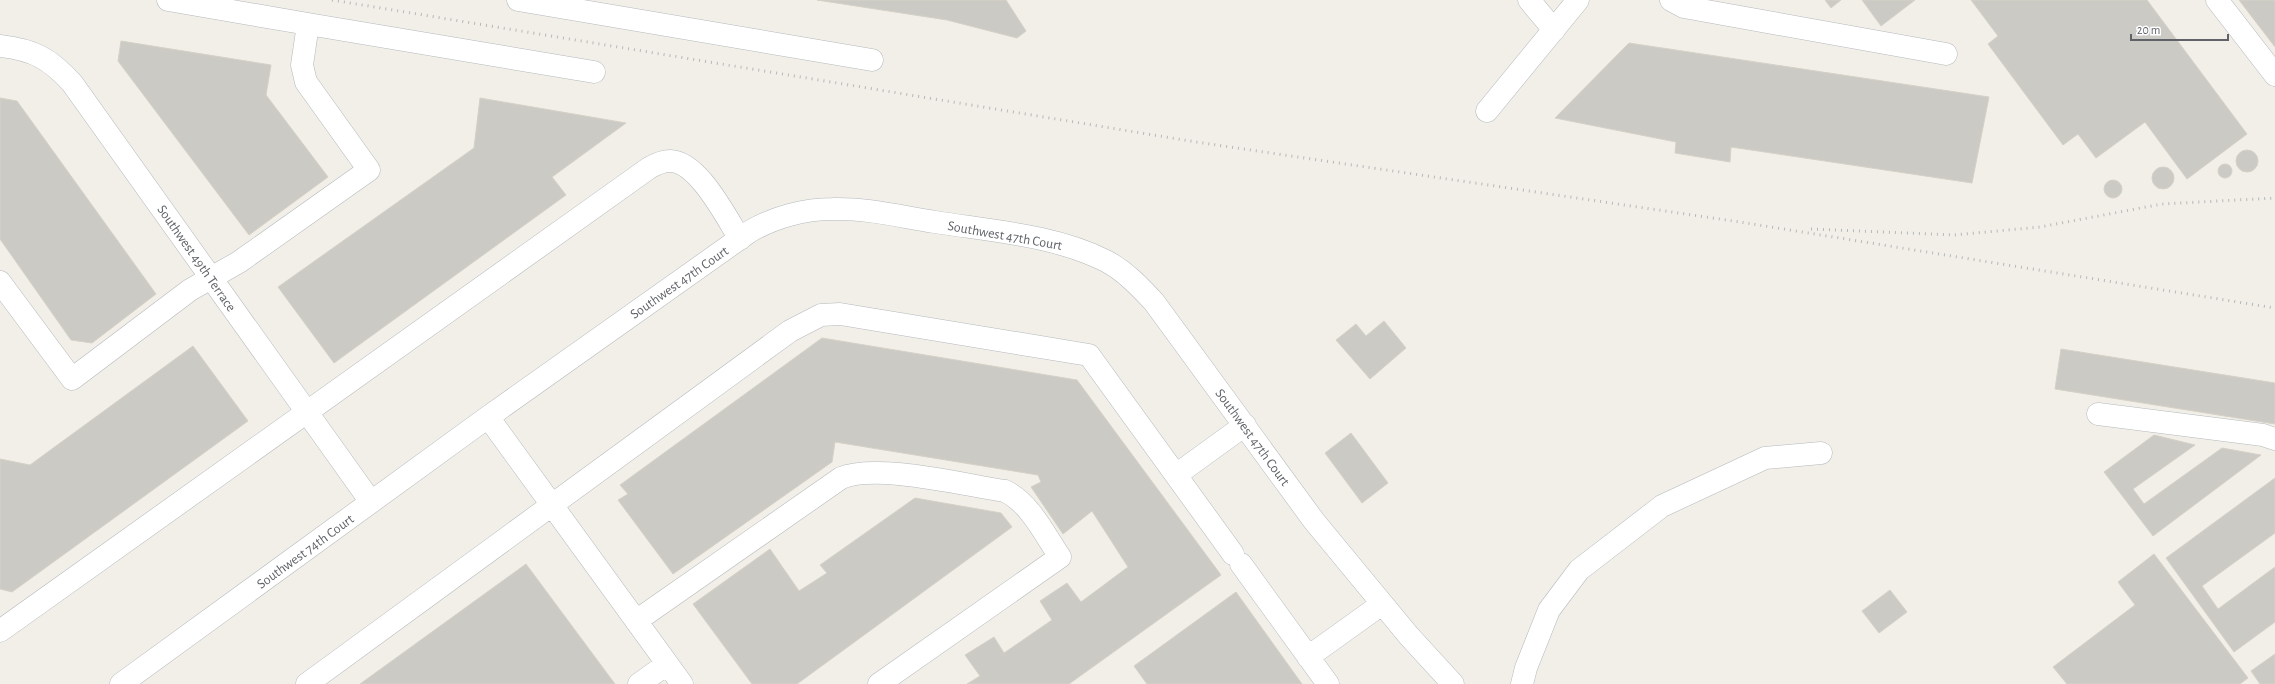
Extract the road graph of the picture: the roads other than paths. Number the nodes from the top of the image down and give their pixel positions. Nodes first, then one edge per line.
1 (168, 0) edge
2 (518, 0) edge
3 (1529, 0) edge
4 (1578, 0) edge
5 (1671, 0) edge
6 (2218, 0) edge
7 (308, 24) junction
8 (1554, 30) junction
9 (0, 46) edge
10 (1946, 54) dead end
11 (872, 60) dead end
12 (594, 72) dead end
13 (2275, 75) edge
14 (1487, 111) dead end
15 (740, 239) junction
16 (211, 278) junction
17 (0, 282) edge
18 (308, 413) junction
19 (2098, 414) dead end
20 (488, 417) junction
21 (1245, 425) junction
22 (2275, 439) edge
23 (1821, 453) dead end
24 (1176, 475) junction
25 (371, 502) junction
26 (551, 504) junction
27 (1382, 604) junction
28 (636, 621) junction
29 (0, 631) edge
30 (1308, 657) junction
31 (667, 664) junction
32 (121, 684) edge
33 (307, 684) edge
34 (639, 684) edge
35 (682, 684) edge
36 (879, 684) edge
37 (1328, 684) edge
38 (1453, 684) edge
39 (1522, 684) edge

1 - 7 street
2 - 11 street
3 - 8 street
4 - 8 street
5 - 10 street
6 - 13 street
7 - 12 street
7 - 16 street
8 - 14 street
9 - 16 street, Southwest 49th Terrace
15 - 18 street
15 - 20 street, Southwest 47th Court
15 - 21 street, Southwest 47th Court
16 - 17 street
16 - 18 street, Southwest 49th Terrace
18 - 25 street, Southwest 49th Terrace
18 - 29 street
19 - 22 street
20 - 25 street, Southwest 74th Court
20 - 26 street
21 - 24 street
21 - 27 street, Southwest 47th Court
23 - 39 street
24 - 26 street
24 - 30 street
25 - 32 street, Southwest 74th Court
26 - 28 street
26 - 33 street
27 - 30 street
27 - 38 street, Southwest 47th Court
28 - 31 street
28 - 36 street
30 - 37 street
31 - 34 street
31 - 35 street

